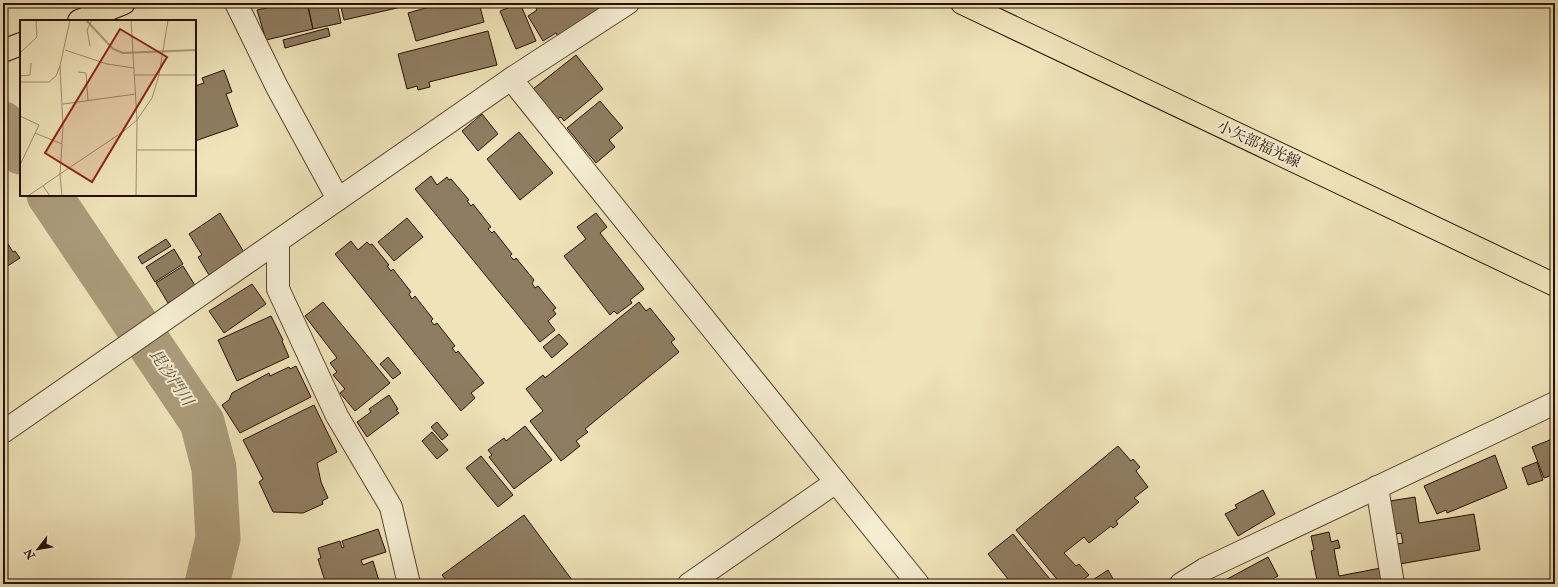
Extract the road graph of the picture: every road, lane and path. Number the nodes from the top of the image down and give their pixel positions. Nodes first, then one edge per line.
1 (124, 3) edge
2 (236, 3) edge
3 (628, 3) edge
4 (962, 3) edge
5 (82, 20) edge
6 (20, 44) edge
7 (3, 52) edge
8 (511, 79) junction
9 (338, 199) junction
10 (278, 241) junction
11 (1555, 285) edge
12 (1555, 403) edge
13 (3, 432) edge
14 (836, 482) junction
15 (1377, 487) junction
16 (409, 584) edge
17 (688, 584) edge
18 (918, 584) edge
19 (1181, 584) edge
20 (1393, 584) edge

1 - 5 main road
2 - 9 street
3 - 8 street
4 - 11 main road, 小矢部福光線
6 - 7 main road
8 - 9 street
8 - 14 street
9 - 10 street
10 - 13 street
10 - 16 street
12 - 15 street
14 - 17 street
14 - 18 street
15 - 19 street
15 - 20 street

